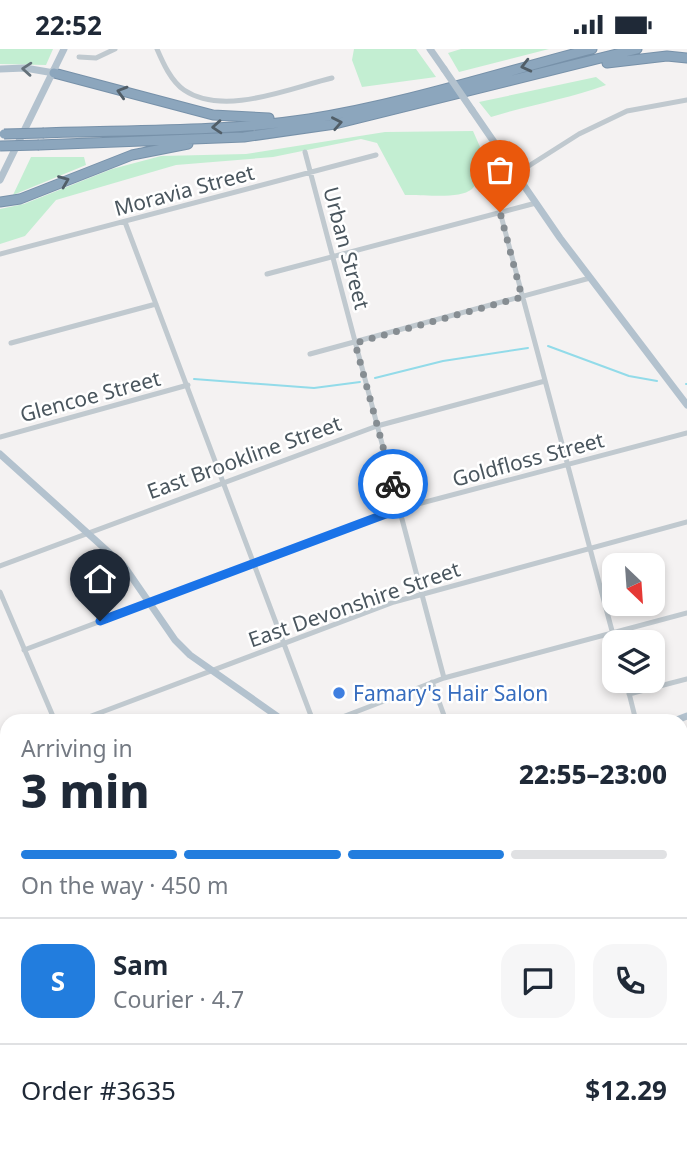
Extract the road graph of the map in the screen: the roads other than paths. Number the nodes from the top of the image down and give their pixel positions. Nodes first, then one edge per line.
1 (64, 49) edge
2 (115, 49) edge
3 (157, 49) edge
4 (430, 49) edge
5 (592, 49) edge
6 (637, 49) edge
7 (79, 57) dead end
8 (687, 58) edge
9 (0, 69) edge
10 (54, 73) junction
11 (550, 73) junction
12 (332, 78) dead end
13 (687, 100) edge
14 (310, 118) junction
15 (2, 134) edge
16 (221, 138) junction
17 (0, 146) edge
18 (305, 152) dead end
19 (376, 155) dead end
20 (310, 172) junction
21 (516, 174) junction
22 (0, 180) edge
23 (0, 202) edge
24 (536, 203) junction
25 (500, 212) junction
26 (125, 222) junction
27 (0, 254) edge
28 (332, 257) junction
29 (267, 274) dead end
30 (590, 278) junction
31 (522, 297) junction
32 (156, 304) junction
33 (12, 343) dead end
34 (355, 343) junction
35 (310, 354) dead end
36 (545, 381) junction
37 (188, 385) junction
38 (687, 405) edge
39 (377, 426) junction
40 (687, 433) edge
41 (0, 437) edge
42 (0, 454) edge
43 (567, 465) junction
44 (223, 481) junction
45 (399, 509) junction
46 (687, 522) edge
47 (89, 531) junction
48 (589, 548) junction
49 (253, 563) junction
50 (0, 566) edge
51 (0, 592) edge
52 (423, 594) junction
53 (150, 602) junction
54 (687, 613) edge
55 (612, 630) edge
56 (624, 630) edge
57 (602, 636) edge
58 (284, 645) junction
59 (24, 650) junction
60 (209, 671) junction
61 (444, 678) junction
62 (687, 679) edge
63 (432, 682) junction
64 (629, 694) joint
65 (52, 714) edge
66 (96, 714) edge
67 (274, 714) edge
68 (310, 714) edge
69 (350, 714) edge
70 (443, 714) edge
71 (634, 714) edge

1 - 10 main road
2 - 7 street
3 - 12 street
4 - 21 main road, bridge
5 -> 14 highway
6 - 11 highway
8 - 11 highway
10 -> 9 main road
14 -> 10 highway
10 - 22 main road
16 -> 11 highway
13 - 21 street
14 -> 15 highway, bridge
16 - 17 highway, bridge
23 -> 16 highway
18 - 20 street, Urban Street
19 - 20 street, Moravia Street
20 - 26 street, Moravia Street
20 - 28 street, Urban Street
21 - 24 main road
24 - 25 street
24 - 30 main road
25 - 28 street
25 - 31 street
26 - 27 street, Moravia Street
26 - 32 street
28 - 29 street
28 - 34 street, Urban Street
30 - 31 street
30 - 38 main road
31 - 34 street
31 - 36 street
32 - 33 street
32 - 37 street
34 - 35 street
34 - 39 street, Urban Street
36 - 39 street, East Brookline Street
36 - 43 street
37 - 41 street, Glencoe Street
37 - 44 street
39 - 44 street, East Brookline Street
39 - 45 street, Urban Street
40 - 43 street, Goldfloss Street
42 - 47 main road
43 - 45 street, Goldfloss Street
43 - 48 street
44 - 47 street, East Brookline Street
44 - 49 street
45 - 49 street, Goldfloss Street
45 - 52 street, Urban Street
46 - 48 street, East Devonshire Street
47 - 50 street, East Brookline Street
47 - 53 main road
48 - 52 street, East Devonshire Street
48 - 55 street
49 - 53 street, Goldfloss Street
49 - 58 street
51 - 59 street
52 - 58 street, East Devonshire Street
52 - 61 street, Urban Street
53 - 59 street, Goldfloss Street
53 - 60 main road
54 - 56 street
57 - 61 street
58 - 60 street, East Devonshire Street
58 - 68 street
59 - 65 street
60 - 66 street, East Devonshire Street
60 - 67 main road
61 - 63 street
62 - 64 street
63 - 69 street
63 - 70 street
64 - 71 street

